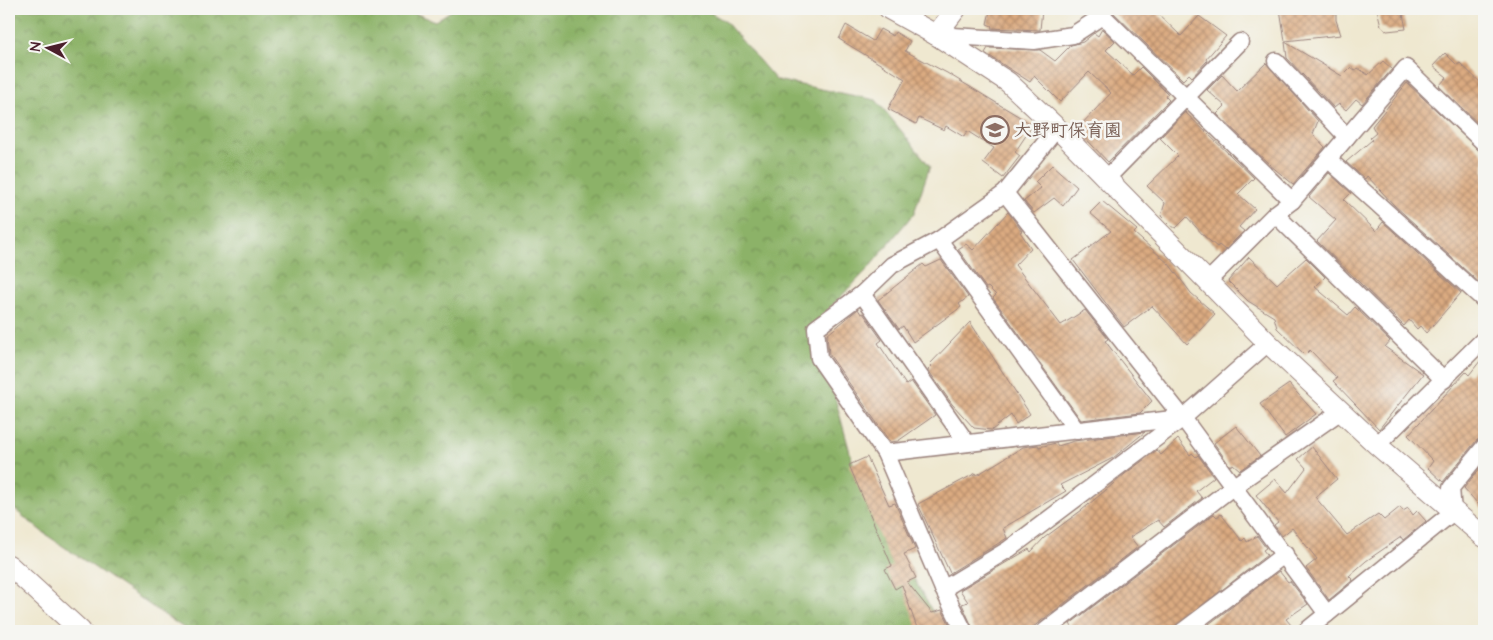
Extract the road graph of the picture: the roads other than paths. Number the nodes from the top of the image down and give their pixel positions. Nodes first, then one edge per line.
1 (889, 9) edge
2 (956, 9) edge
3 (936, 35) junction
4 (1240, 42) dead end
5 (1276, 61) dead end
6 (1185, 98) junction
7 (1057, 128) junction
8 (1348, 137) junction
9 (1484, 143) edge
10 (1328, 159) junction
11 (1107, 178) junction
12 (1005, 193) junction
13 (1292, 201) junction
14 (1275, 214) junction
15 (939, 240) junction
16 (1208, 281) junction
17 (862, 294) junction
18 (1484, 300) edge
19 (1484, 339) edge
20 (1268, 343) junction
21 (1444, 380) junction
22 (1341, 411) junction
23 (1183, 418) junction
24 (1077, 431) junction
25 (967, 443) junction
26 (1377, 445) junction
27 (1484, 447) edge
28 (885, 453) junction
29 (1234, 486) junction
30 (1453, 512) junction
31 (1484, 537) edge
32 (1285, 554) junction
33 (9, 565) edge
34 (943, 589) junction
35 (1327, 614) junction
36 (81, 631) edge
37 (964, 631) edge
38 (1045, 631) edge
39 (1183, 631) edge
40 (1306, 631) edge

1 - 3 street
2 - 3 street
3 - 6 street
3 - 7 street
4 - 6 street
5 - 8 street
6 - 11 street
6 - 13 street
7 - 11 street
7 - 12 street
8 - 9 street
8 - 10 street
10 - 13 street
10 - 18 street
11 - 16 street
12 - 15 street
12 - 23 street
13 - 14 street
14 - 16 street
14 - 21 street
15 - 17 street
15 - 24 street
16 - 20 street
17 - 25 street
17 - 28 street
19 - 21 street
20 - 22 street
20 - 23 street
21 - 26 street
22 - 26 street
22 - 29 street
23 - 24 street
23 - 29 street
23 - 34 street
24 - 25 street
25 - 28 street
26 - 30 street
27 - 30 street
28 - 34 street
29 - 32 street
29 - 38 street
30 - 31 street
30 - 35 street
32 - 35 street
32 - 39 street
33 - 36 street
34 - 37 street
35 - 40 street

